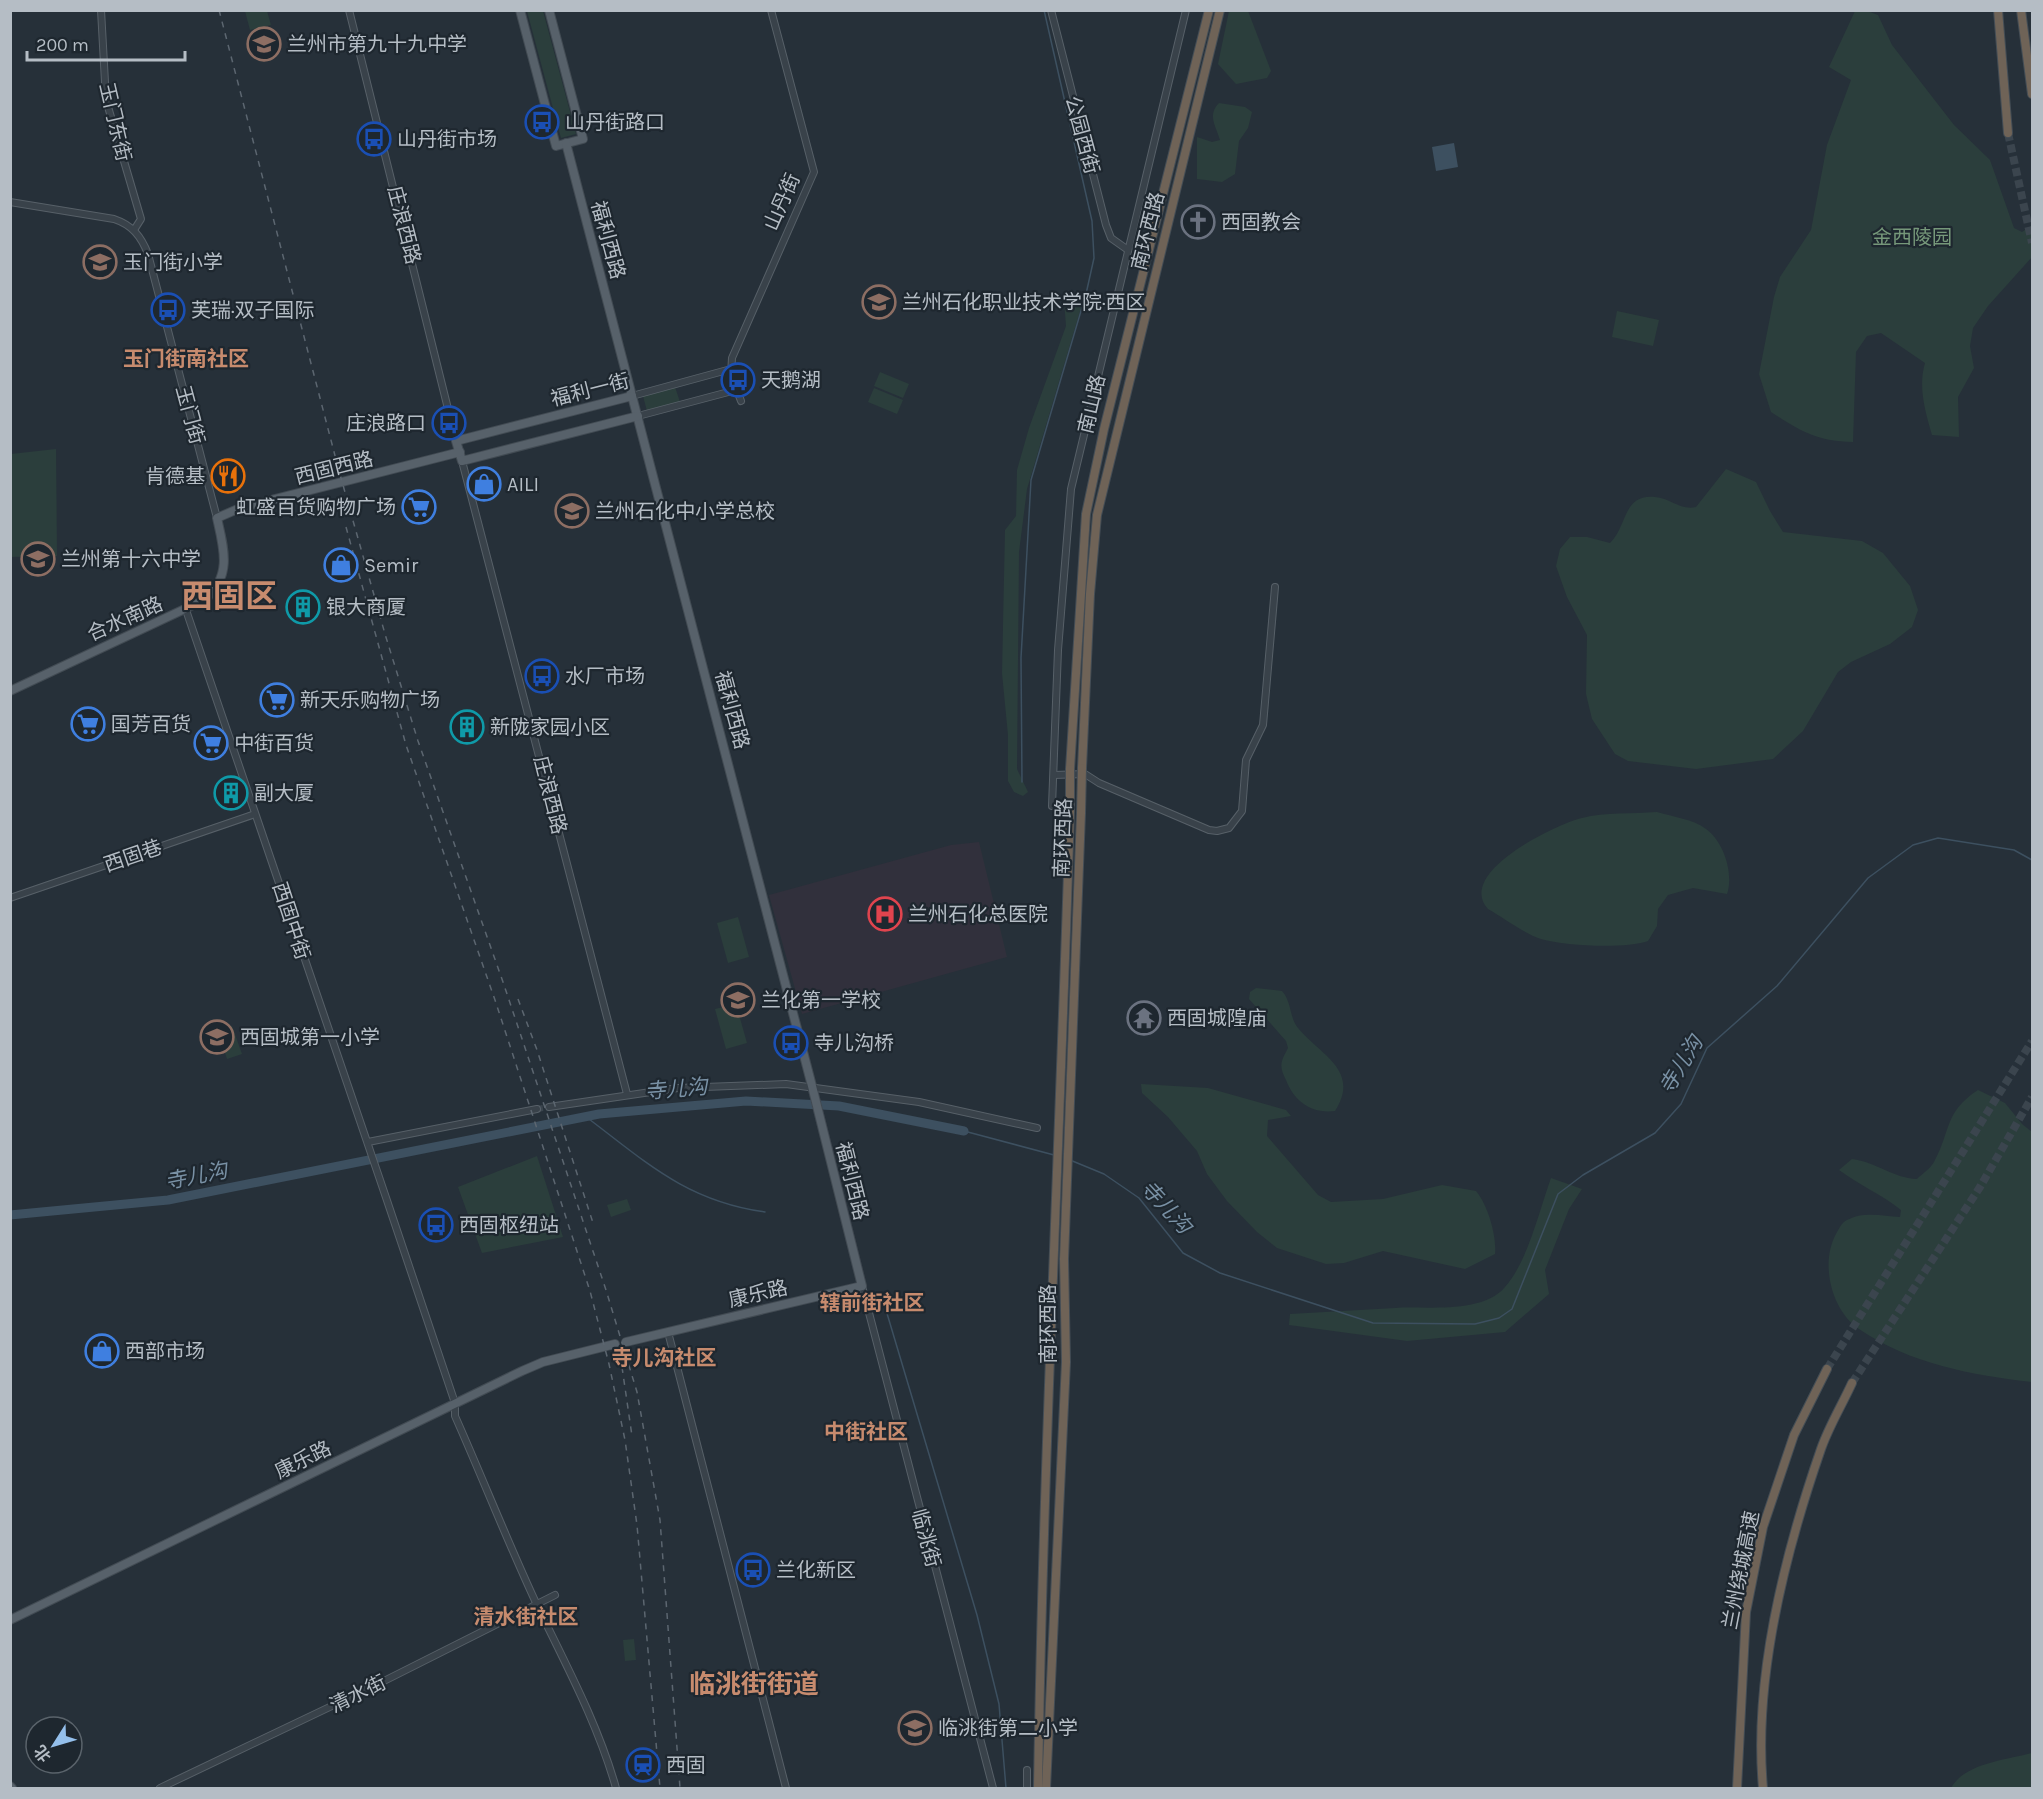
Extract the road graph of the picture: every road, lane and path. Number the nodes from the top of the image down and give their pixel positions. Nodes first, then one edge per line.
1 (101, 10) edge
2 (349, 10) edge
3 (520, 10) edge
4 (549, 10) edge
5 (771, 10) edge
6 (1051, 10) edge
7 (1186, 10) edge
8 (1209, 10) edge
9 (1220, 10) edge
10 (1998, 10) edge
11 (2021, 10) edge
12 (2032, 94) edge
13 (2008, 133) tunnel mouth
14 (566, 143) junction
15 (10, 202) edge
16 (134, 230) junction
17 (1128, 250) junction
18 (731, 369) junction
19 (736, 390) junction
20 (632, 396) junction
21 (741, 400) dead end
22 (638, 416) junction
23 (456, 441) junction
24 (460, 452) junction
25 (462, 461) junction
26 (217, 518) junction
27 (1275, 587) dead end
28 (186, 610) junction
29 (10, 691) edge
30 (1054, 778) junction
31 (1052, 806) dead end
32 (255, 814) junction
33 (10, 898) edge
34 (813, 1088) junction
35 (627, 1094) junction
36 (549, 1107) tunnel mouth
37 (537, 1109) tunnel mouth
38 (1037, 1128) dead end
39 (368, 1142) junction
40 (862, 1286) junction
41 (668, 1332) junction
42 (626, 1342) dead end
43 (615, 1344) dead end
44 (1827, 1369) tunnel mouth
45 (1852, 1383) tunnel mouth
46 (455, 1403) junction
47 (1043, 1582) junction
48 (1053, 1583) junction
49 (555, 1595) dead end
50 (537, 1604) junction
51 (10, 1620) edge
52 (1027, 1770) dead end
53 (160, 1788) edge
54 (616, 1788) edge
55 (786, 1788) edge
56 (993, 1788) edge
57 (1027, 1788) edge
58 (1038, 1788) edge
59 (1046, 1788) edge
60 (1737, 1788) edge
61 (1763, 1788) edge

1 - 16 street, 玉门东街
2 - 23 street, 庄浪西路
3 - 14 main road
4 - 14 main road
5 - 18 street, 山丹街
6 - 17 street, 公园西街
7 - 17 street, 南山路
8 - 47 highway, 南环西路, bridge
9 - 48 highway, 南环西路, bridge
10 - 13 highway
11 - 12 highway
14 - 20 main road, 福利西路
15 - 16 street
16 - 26 street, 玉门街
17 - 30 street, 南山路
18 - 19 street
18 - 20 street, 福利一街
19 - 21 street
19 - 22 street, 福利一街
20 - 22 main road, 福利西路
20 - 23 main road, 福利一街
22 - 25 main road, 福利一街
22 - 34 main road, 福利西路
23 - 24 main road
24 - 25 main road
24 - 26 main road, 西固西路
25 - 35 street, 庄浪西路
26 - 28 main road, 合水南路
27 - 30 street
28 - 29 main road, 合水南路
28 - 32 street, 西固中街
30 - 31 street, 南山路
32 - 33 street, 西固巷
32 - 39 street, 西固中街
34 - 35 street
34 - 38 street
34 - 40 main road, 福利西路
35 - 36 street
37 - 39 street
39 - 46 street, 西固中街
40 - 41 main road, 康乐路
40 - 56 street, 临洮街
41 - 42 main road, 康乐路
41 - 55 street
43 - 46 main road, 康乐路
44 - 60 highway, 兰州绕城高速
45 - 61 highway
46 - 50 street, 西固中街
46 - 51 main road, 康乐路
47 - 48 main road
47 - 58 highway, 南环西路
48 - 59 highway, 南环西路
49 - 50 street, 清水街
50 - 53 street, 清水街
50 - 54 street, 西固中街
52 - 57 street

